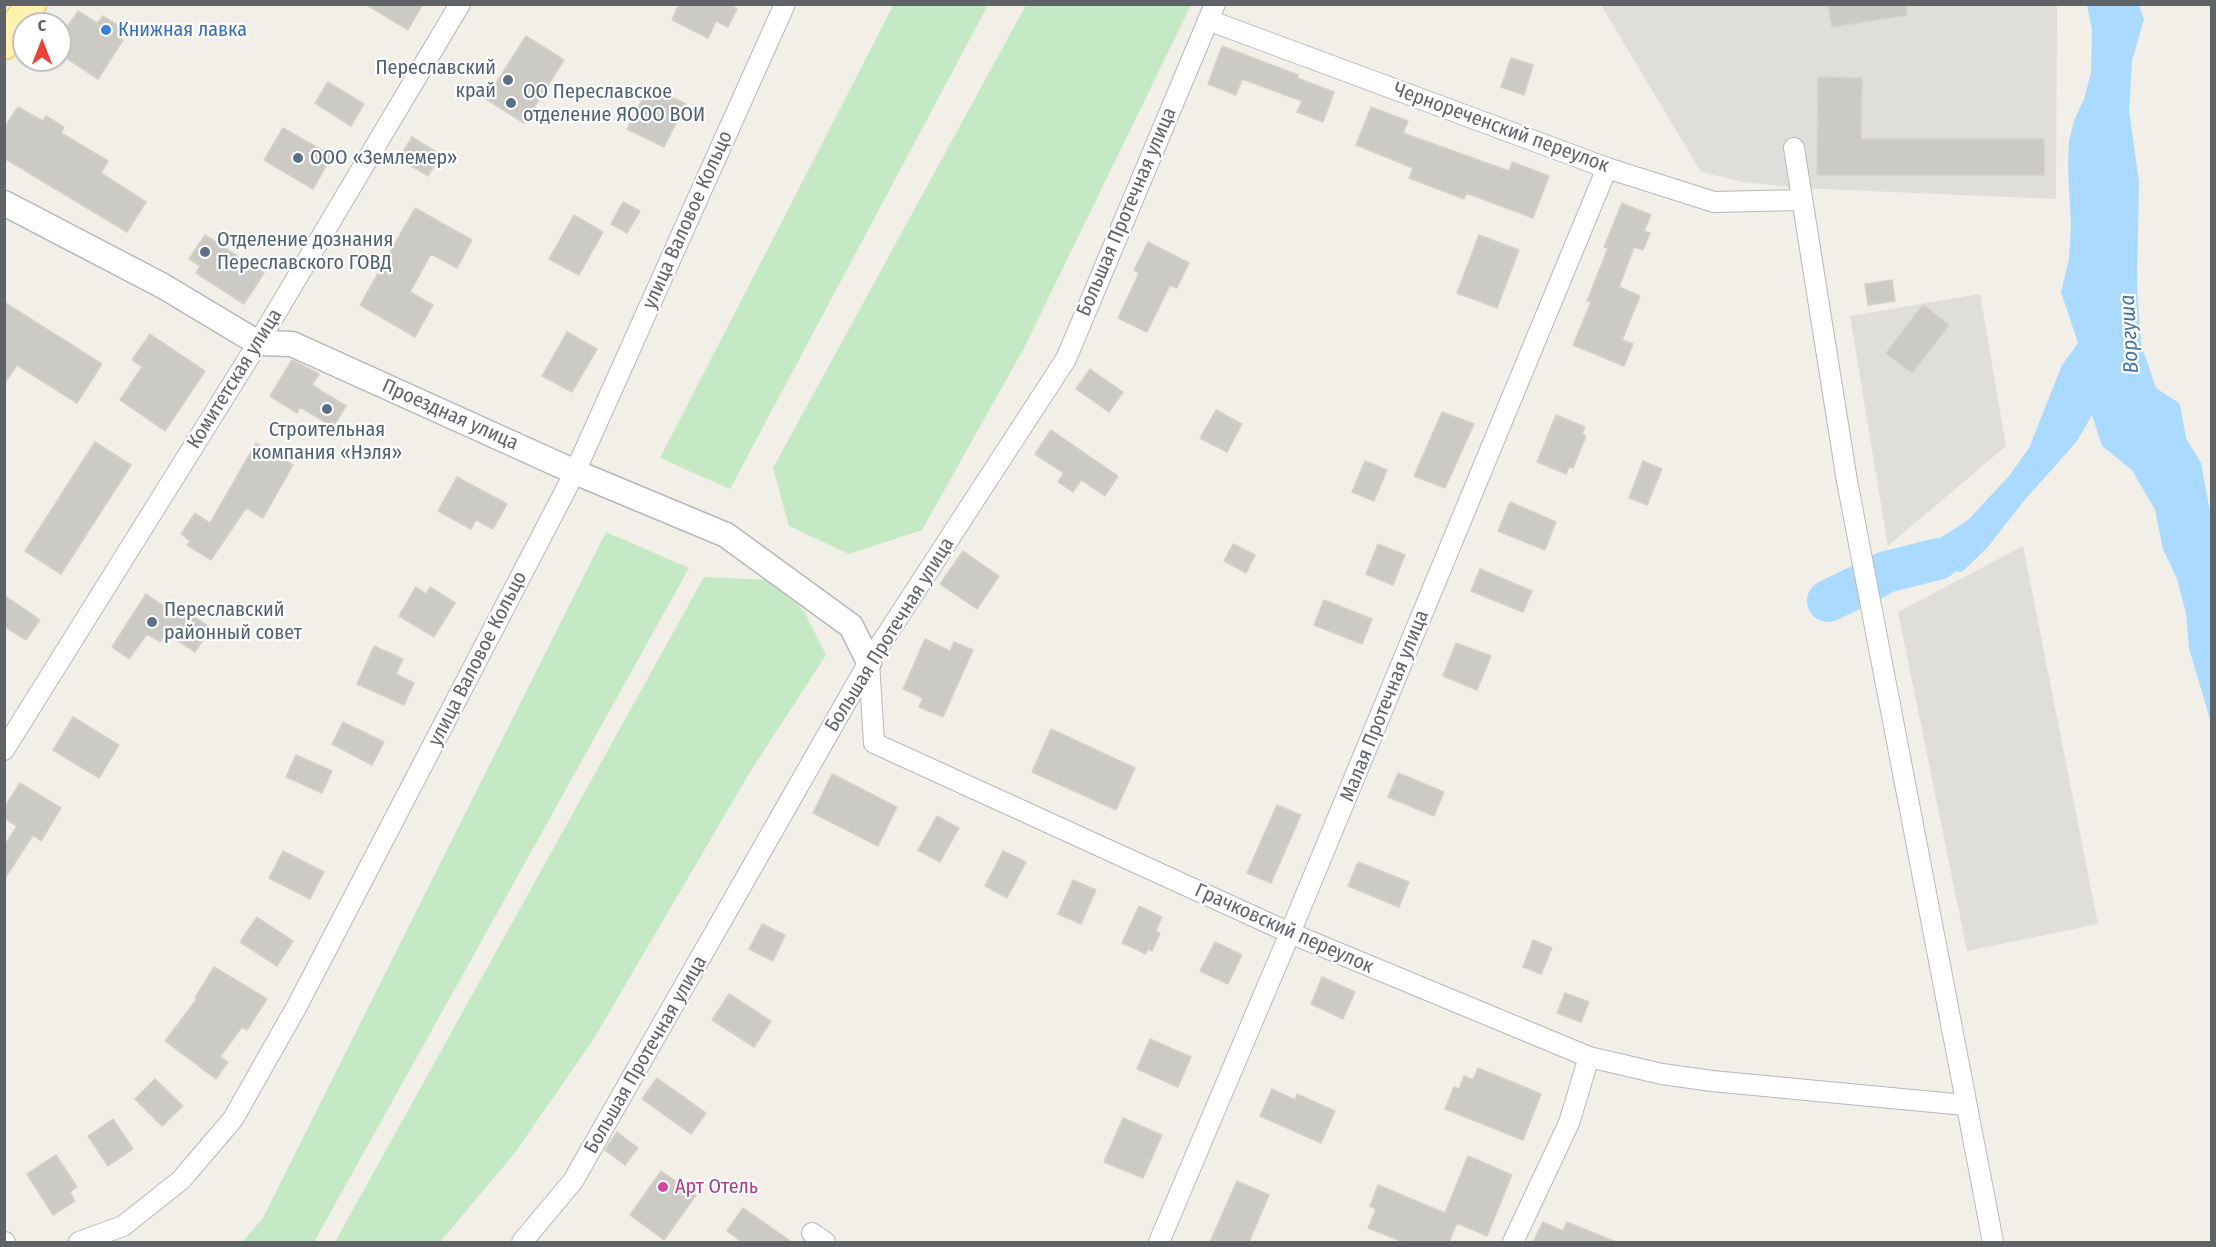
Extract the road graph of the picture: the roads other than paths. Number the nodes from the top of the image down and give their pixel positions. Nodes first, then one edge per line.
1 (31, 4) edge
2 (460, 4) edge
3 (785, 4) edge
4 (1212, 12) edge
5 (4, 44) edge
6 (1794, 148) dead end
7 (1607, 168) junction
8 (1802, 200) junction
9 (4, 203) edge
10 (258, 343) junction
11 (575, 472) junction
12 (869, 662) junction
13 (4, 750) edge
14 (1290, 933) junction
15 (1589, 1057) junction
16 (1965, 1105) junction
17 (79, 1242) edge
18 (522, 1242) edge
19 (1159, 1242) edge
20 (1513, 1242) edge
21 (1993, 1242) edge

1 - 5 main road
2 - 10 street, Комитетская улица
3 - 11 street, улица Валовое Кольцо
4 - 7 street, Чернореченский переулок
4 - 12 street, Большая Протечная улица
6 - 8 street
7 - 8 street, Чернореченский переулок
7 - 14 street, Малая Протечная улица
8 - 16 street
9 - 10 street, Проездная улица
10 - 11 street, Проездная улица
10 - 13 street, Комитетская улица
11 - 12 street, Проездная улица
11 - 17 street, улица Валовое Кольцо
12 - 14 street, Грачковский переулок
12 - 18 street, Большая Протечная улица
14 - 15 street, Грачковский переулок
14 - 19 street, Малая Протечная улица
15 - 16 street, Грачковский переулок
15 - 20 street
16 - 21 street

